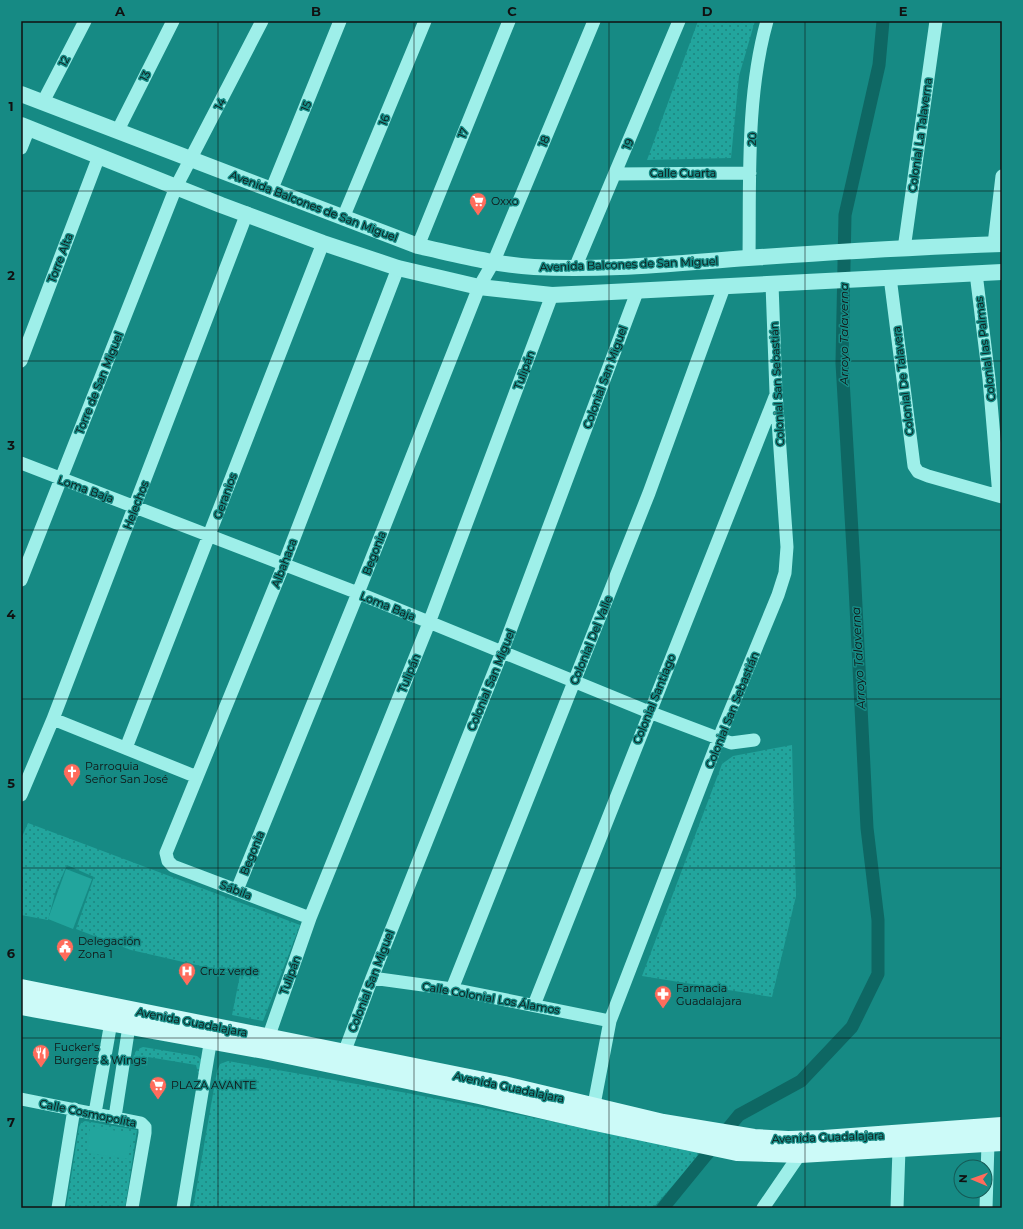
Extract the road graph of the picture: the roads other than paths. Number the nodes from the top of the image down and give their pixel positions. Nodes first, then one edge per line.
1 (85, 21) edge
2 (173, 21) edge
3 (262, 21) edge
4 (340, 21) edge
5 (425, 21) edge
6 (509, 21) edge
7 (594, 21) edge
8 (679, 21) edge
9 (768, 21) edge
10 (936, 21) edge
11 (21, 94) edge
12 (43, 102) junction
13 (25, 126) edge
14 (118, 130) junction
15 (21, 148) edge
16 (99, 156) junction
17 (191, 159) junction
18 (750, 173) junction
19 (616, 174) junction
20 (1002, 176) edge
21 (176, 186) junction
22 (271, 191) junction
23 (247, 214) junction
24 (343, 218) junction
25 (323, 243) junction
26 (998, 244) edge
27 (418, 246) junction
28 (904, 248) junction
29 (749, 258) junction
30 (494, 261) junction
31 (398, 268) junction
32 (575, 268) junction
33 (1002, 272) edge
34 (976, 273) junction
35 (883, 277) junction
36 (772, 284) junction
37 (479, 287) junction
38 (724, 288) junction
39 (637, 292) junction
40 (552, 295) junction
41 (21, 360) edge
42 (776, 393) junction
43 (21, 464) edge
44 (61, 480) junction
45 (1000, 496) edge
46 (135, 507) junction
47 (210, 537) junction
48 (284, 564) junction
49 (21, 580) edge
50 (358, 594) junction
51 (429, 622) junction
52 (502, 652) junction
53 (575, 681) junction
54 (649, 712) junction
55 (53, 720) junction
56 (719, 738) junction
57 (754, 740) dead end
58 (126, 748) junction
59 (197, 777) junction
60 (21, 795) edge
61 (166, 857) joint
62 (237, 890) junction
63 (310, 918) junction
64 (372, 978) junction
65 (21, 988) edge
66 (452, 989) junction
67 (534, 1005) junction
68 (21, 1006) edge
69 (103, 1016) junction
70 (610, 1021) junction
71 (129, 1026) junction
72 (212, 1033) junction
73 (266, 1044) junction
74 (341, 1059) junction
75 (21, 1099) edge
76 (74, 1109) junction
77 (95, 1113) junction
78 (592, 1114) junction
79 (114, 1117) junction
80 (1002, 1126) edge
81 (995, 1142) edge
82 (898, 1149) junction
83 (800, 1154) junction
84 (58, 1208) edge
85 (132, 1208) edge
86 (183, 1208) edge
87 (763, 1208) edge
88 (897, 1208) edge
89 (986, 1208) edge

1 - 12 street, 12
2 - 14 street, 13
3 - 17 street, 14
4 - 22 street, 15
5 - 24 street, 16
6 - 27 street, 17
7 - 30 street, 18
8 - 19 street, 19
9 - 18 street, 20
10 - 28 street, Colonial La Talaverna
11 - 12 street, Avenida Balcones de San Miguel
12 - 14 street, Avenida Balcones de San Miguel
13 - 15 street
13 - 16 street
14 - 17 street, Avenida Balcones de San Miguel
16 - 21 street
16 - 41 street, Torre Alta
17 - 21 street, 14
17 - 22 street, Avenida Balcones de San Miguel
18 - 19 street, Calle Cuarta
18 - 29 street, 20
19 - 32 street, 19
20 - 26 street
21 - 23 street
21 - 44 street, Torre de San Miguel
22 - 24 street, Avenida Balcones de San Miguel
23 - 25 street
23 - 46 street, Helechos
24 - 27 street, Avenida Balcones de San Miguel
25 - 31 street
25 - 47 street, Geranios
26 - 28 street, Avenida Balcones de San Miguel
27 - 30 street, Avenida Balcones de San Miguel
28 - 29 street, Avenida Balcones de San Miguel
29 - 32 street, Avenida Balcones de San Miguel
30 - 32 street, Avenida Balcones de San Miguel
30 - 37 street, Begonia
31 - 37 street
31 - 48 street, Albahaca
33 - 34 street
34 - 35 street
34 - 45 street, Colonial las Palmas
35 - 36 street
35 - 45 street, Colonial De Talavera
36 - 38 street
36 - 42 street, Colonial San Sebastián
37 - 40 street
37 - 50 street, Begonia
38 - 39 street
38 - 53 street, Colonial Del Valle
39 - 40 street
39 - 52 street, Colonial San Miguel
40 - 51 street, Tulipán
42 - 54 street, Colonial Santiago
42 - 56 street, Colonial San Sebastián
43 - 44 street, Loma Baja
44 - 46 street, Loma Baja
44 - 49 street, Torre de San Miguel
46 - 47 street, Loma Baja
46 - 55 street, Helechos
47 - 48 street, Loma Baja
47 - 58 street, Geranios
48 - 50 street, Loma Baja
48 - 59 street, Albahaca
50 - 51 street, Loma Baja
50 - 62 street, Begonia
51 - 52 street, Loma Baja
51 - 63 street, Tulipán
52 - 53 street, Loma Baja
52 - 64 street, Colonial San Miguel
53 - 54 street, Loma Baja
53 - 66 street, Colonial Del Valle
54 - 56 street, Loma Baja
54 - 67 street, Colonial Santiago
55 - 58 street
55 - 60 street, Helechos
56 - 57 street, Loma Baja
56 - 70 street, Colonial San Sebastián
58 - 59 street
59 - 61 street, Albahaca
61 - 62 street, Sábila
62 - 63 street, Sábila
63 - 73 street, Tulipán
64 - 66 street, Calle Colonial Los Álamos
64 - 74 street, Colonial San Miguel
65 - 69 main road, Avenida Guadalajara
66 - 67 street, Calle Colonial Los Álamos
67 - 70 street, Calle Colonial Los Álamos
68 - 69 main road, Avenida Guadalajara
69 - 71 main road, Avenida Guadalajara
69 - 72 main road, Avenida Guadalajara
69 - 77 street
70 - 78 street, Colonial San Sebastián
71 - 72 main road, Avenida Guadalajara
71 - 79 street
72 - 73 main road, Avenida Guadalajara
72 - 86 street
73 - 74 main road, Avenida Guadalajara
74 - 78 main road, Avenida Guadalajara
75 - 76 street, Calle Cosmopolita
76 - 77 street, Calle Cosmopolita
76 - 84 street
77 - 79 street, Calle Cosmopolita
78 - 80 main road, Avenida Guadalajara
78 - 83 main road, Avenida Guadalajara
79 - 85 street, Calle Cosmopolita
81 - 82 main road, Avenida Guadalajara
81 - 89 street
82 - 83 main road, Avenida Guadalajara
82 - 88 street
83 - 87 street

